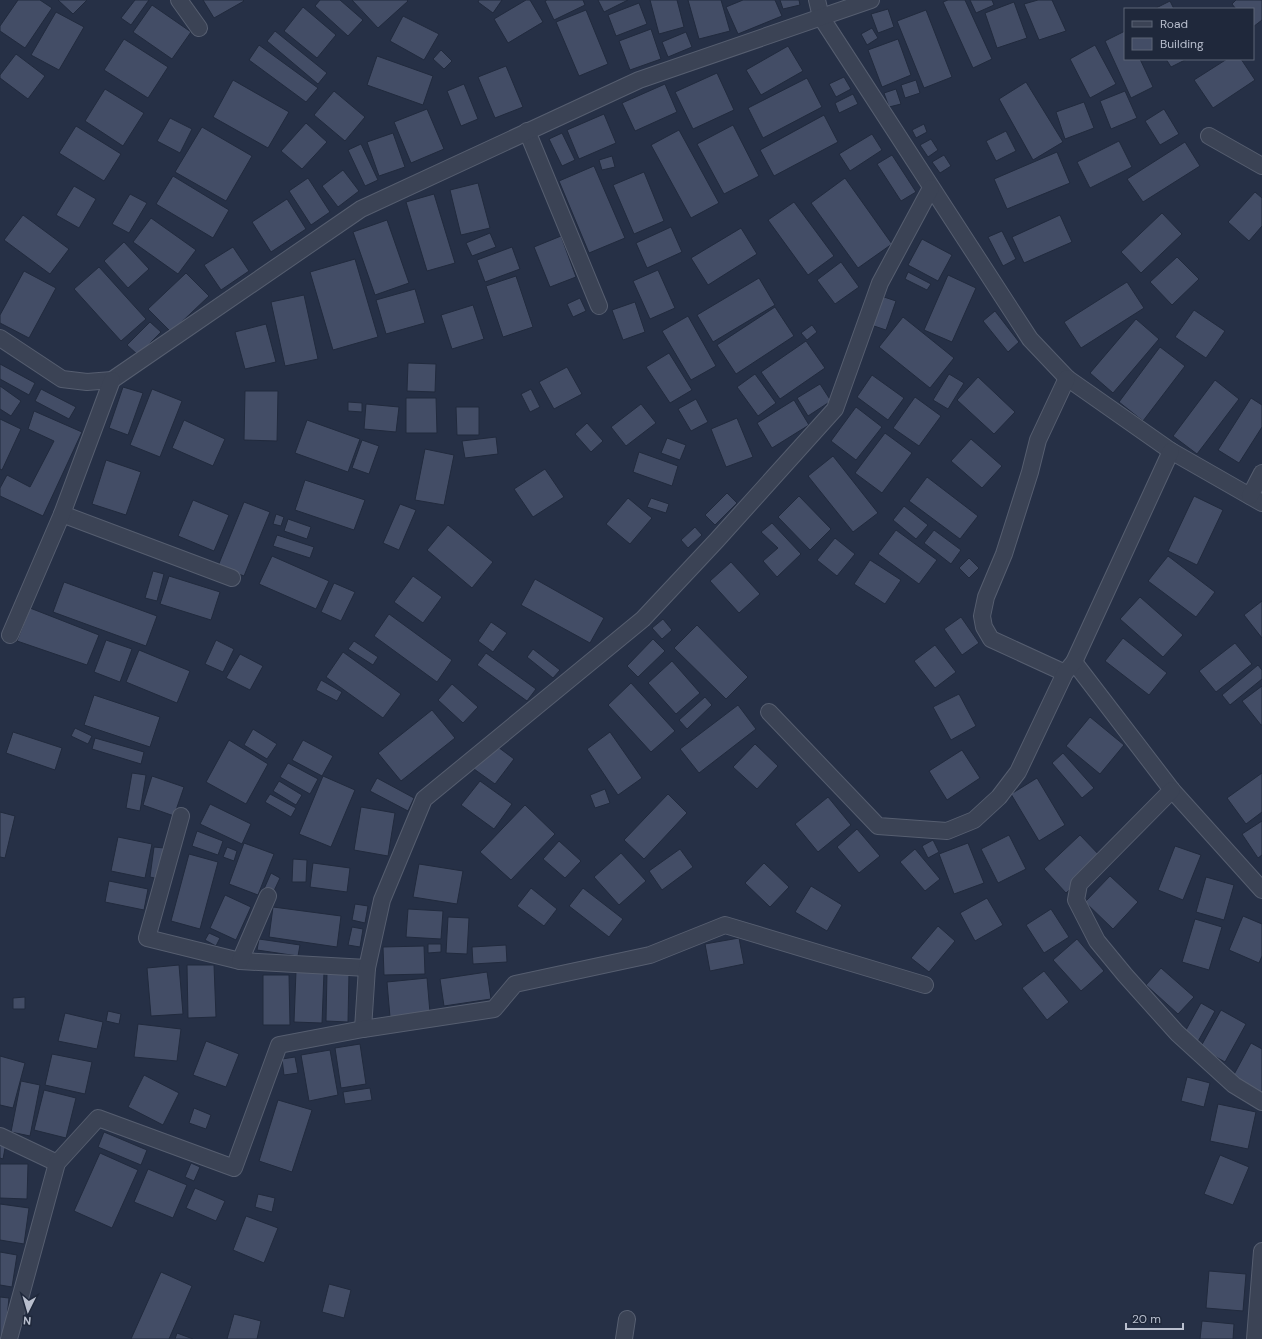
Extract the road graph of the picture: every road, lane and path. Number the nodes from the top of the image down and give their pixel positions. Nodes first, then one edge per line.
1 (179, 0) edge
2 (817, 0) edge
3 (871, 0) edge
4 (821, 17) junction
5 (199, 28) dead end
6 (527, 131) junction
7 (1209, 136) dead end
8 (1262, 166) edge
9 (931, 188) junction
10 (599, 306) dead end
11 (0, 338) edge
12 (1068, 378) junction
13 (112, 380) junction
14 (1171, 451) junction
15 (1262, 473) edge
16 (1256, 500) edge
17 (62, 514) junction
18 (232, 578) dead end
19 (10, 635) dead end
20 (1069, 668) junction
21 (769, 712) dead end
22 (1172, 790) junction
23 (181, 816) dead end
24 (1262, 890) edge
25 (268, 896) dead end
26 (240, 961) junction
27 (367, 968) junction
28 (925, 985) dead end
29 (363, 1029) junction
30 (1262, 1102) edge
31 (0, 1136) edge
32 (57, 1163) junction
33 (1262, 1251) edge
34 (627, 1319) dead end
35 (9, 1339) edge
36 (624, 1339) edge
37 (1255, 1339) edge

1 - 5 street
2 - 4 street
3 - 4 street
4 - 6 street
4 - 9 street
6 - 10 street
6 - 13 street
7 - 8 street
9 - 12 street
9 - 27 street
11 - 13 street
12 - 14 street
12 - 20 street
13 - 17 street
14 - 16 street
14 - 20 street
15 - 16 street
17 - 18 street
17 - 19 street
20 - 21 street
20 - 22 street
22 - 24 street
22 - 30 street
23 - 26 street
25 - 26 street
26 - 27 street
27 - 29 street
28 - 29 street
29 - 32 street
31 - 32 street
32 - 35 street
33 - 37 street
34 - 36 street

